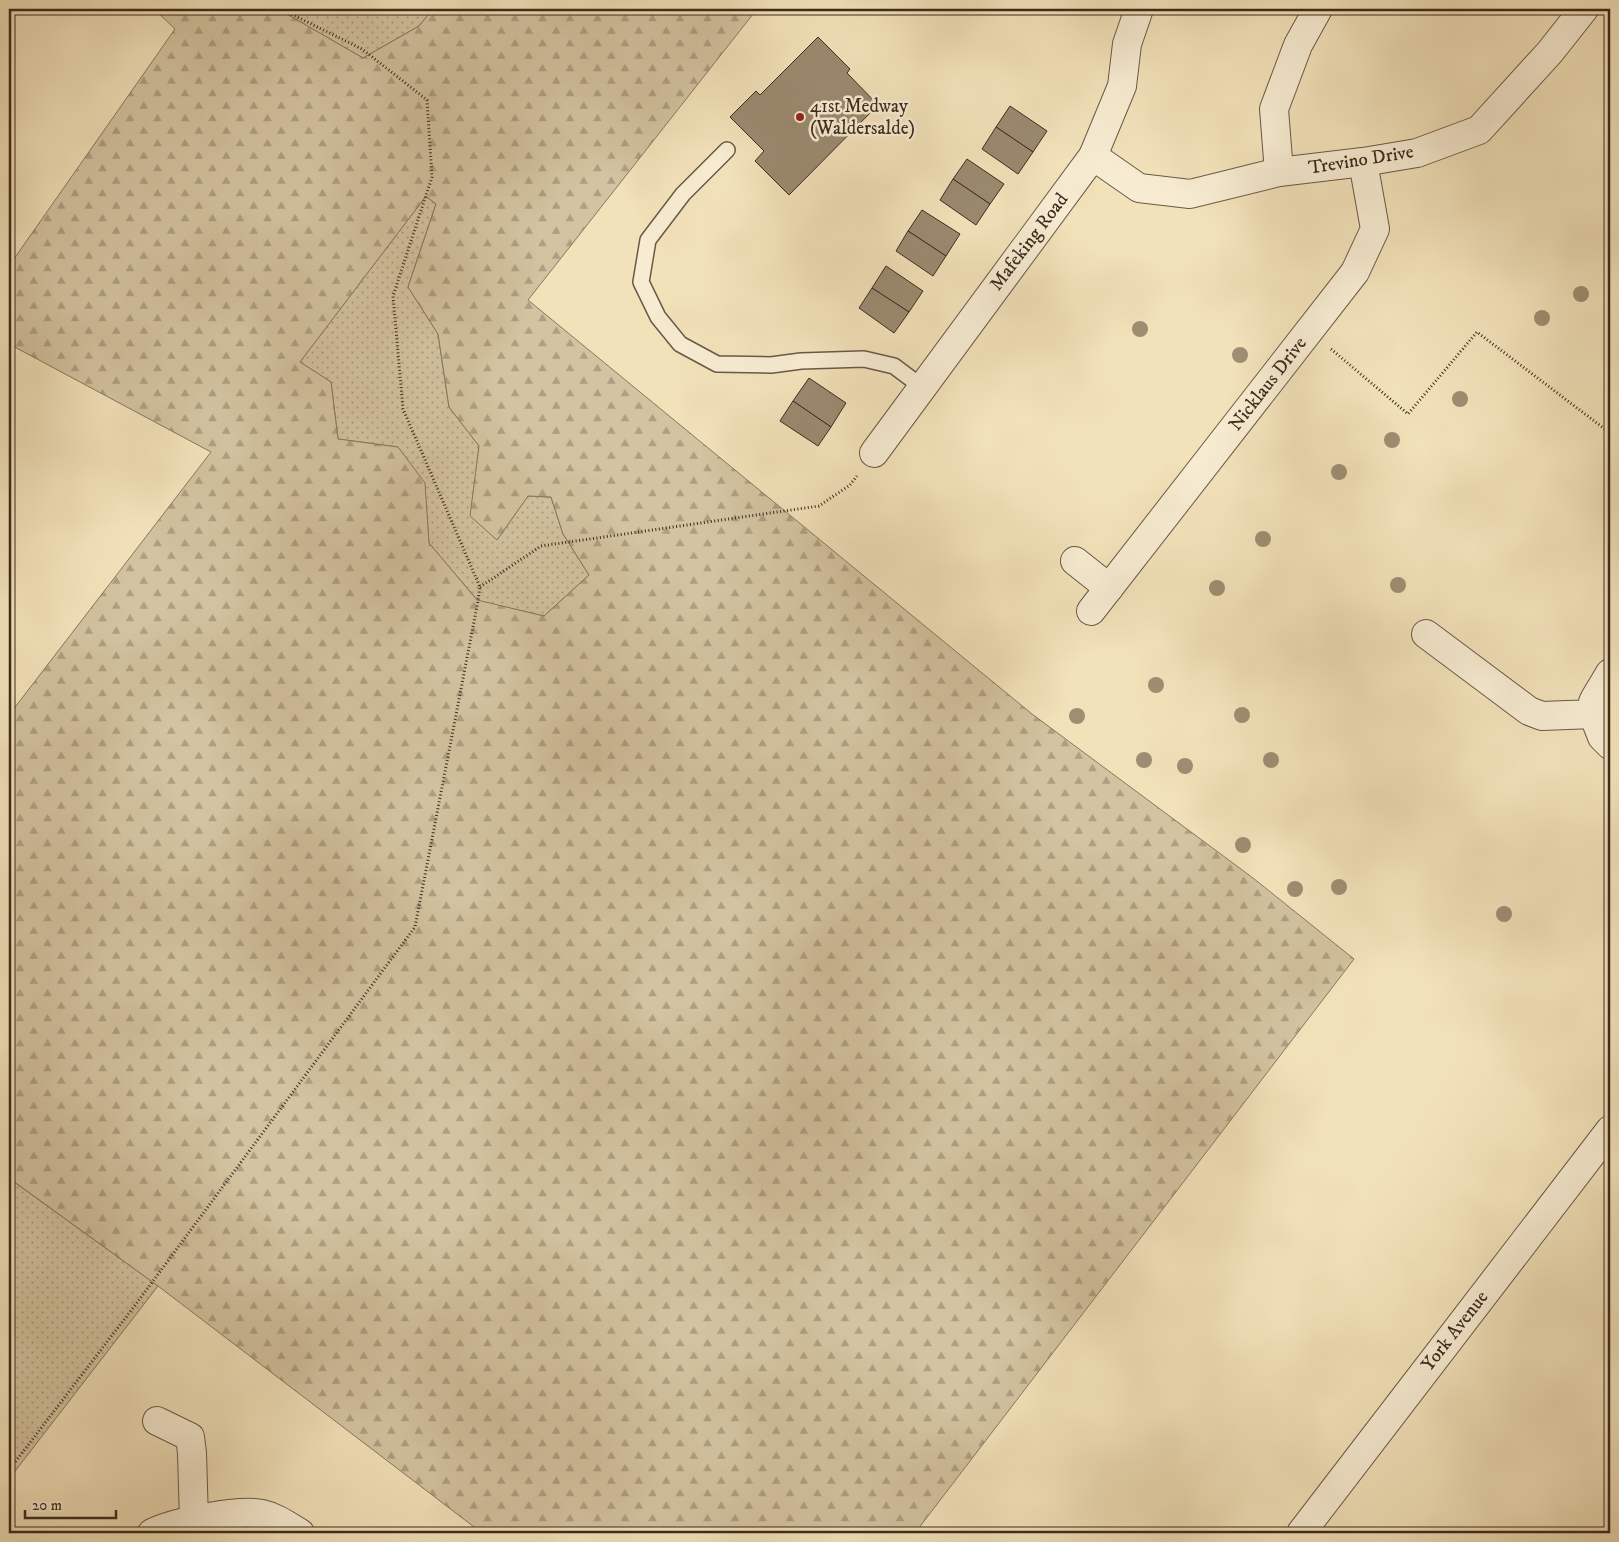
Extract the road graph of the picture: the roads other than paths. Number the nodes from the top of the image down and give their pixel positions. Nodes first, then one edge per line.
1 (1139, 9) edge
2 (1318, 9) edge
3 (1584, 9) edge
4 (727, 150) dead end
5 (1093, 156) junction
6 (1363, 162) junction
7 (1279, 172) junction
8 (922, 386) junction
9 (874, 453) road end
10 (1075, 561) dead end
11 (1109, 588) junction
12 (1091, 612) dead end
13 (1426, 634) dead end
14 (1610, 673) edge
15 (1593, 714) junction
16 (1610, 745) edge
17 (1610, 1130) edge
18 (157, 1421) dead end
19 (194, 1521) junction
20 (152, 1533) edge
21 (300, 1533) edge
22 (1301, 1533) edge

1 - 5 street, Mafeking Road
2 - 7 street
3 - 6 street, Trevino Drive
4 - 8 lane
5 - 7 street, Trevino Drive
5 - 8 street, Mafeking Road
6 - 7 street, Trevino Drive
6 - 11 street, Nicklaus Drive
8 - 9 street, Mafeking Road
10 - 11 street
11 - 12 street, Nicklaus Drive
13 - 15 street
14 - 15 street
15 - 16 street
17 - 22 street, York Avenue
18 - 19 street
19 - 20 street
19 - 21 street

